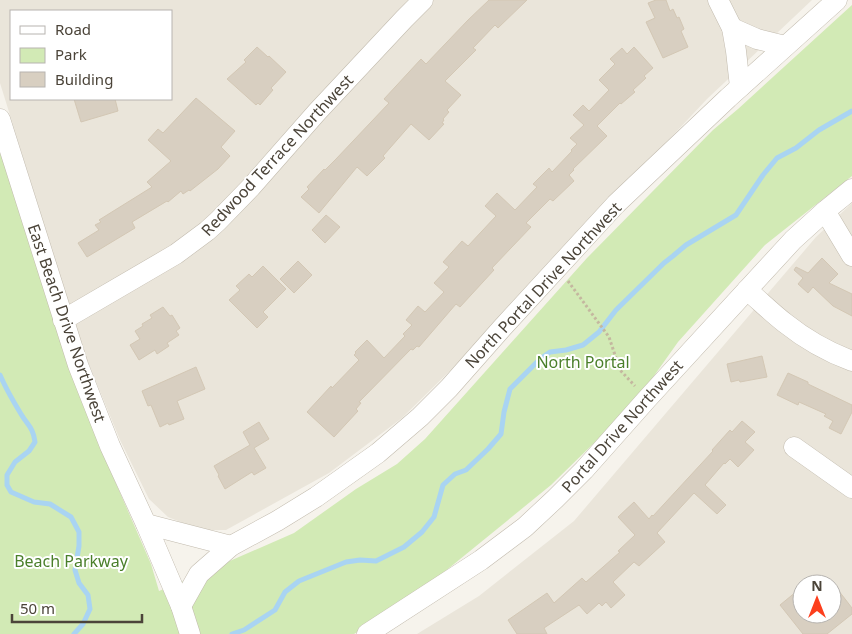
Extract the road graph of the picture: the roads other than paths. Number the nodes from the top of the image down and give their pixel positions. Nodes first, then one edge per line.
1 (423, 0) edge
2 (718, 0) edge
3 (837, 0) edge
4 (732, 28) junction
5 (785, 46) junction
6 (740, 87) junction
7 (0, 119) edge
8 (852, 189) edge
9 (825, 211) junction
10 (852, 256) edge
11 (747, 290) junction
12 (63, 320) junction
13 (852, 361) edge
14 (794, 447) dead end
15 (852, 488) edge
16 (146, 524) junction
17 (231, 546) junction
18 (181, 606) junction
19 (190, 634) edge
20 (367, 634) edge

1 - 12 street, Redwood Terrace Northwest
2 - 4 street
3 - 5 street, North Portal Drive Northwest
4 - 5 street
4 - 6 street
5 - 6 street, North Portal Drive Northwest
6 - 17 street, North Portal Drive Northwest
7 - 12 street, East Beach Drive Northwest
8 - 9 street, Portal Drive Northwest
9 - 10 street
9 - 11 street, Portal Drive Northwest
11 - 13 street
11 - 20 street, Portal Drive Northwest
12 - 16 street, East Beach Drive Northwest
14 - 15 street
16 - 17 street
16 - 18 street, East Beach Drive Northwest
17 - 18 street, North Portal Drive Northwest
18 - 19 street, East Beach Drive Northwest

